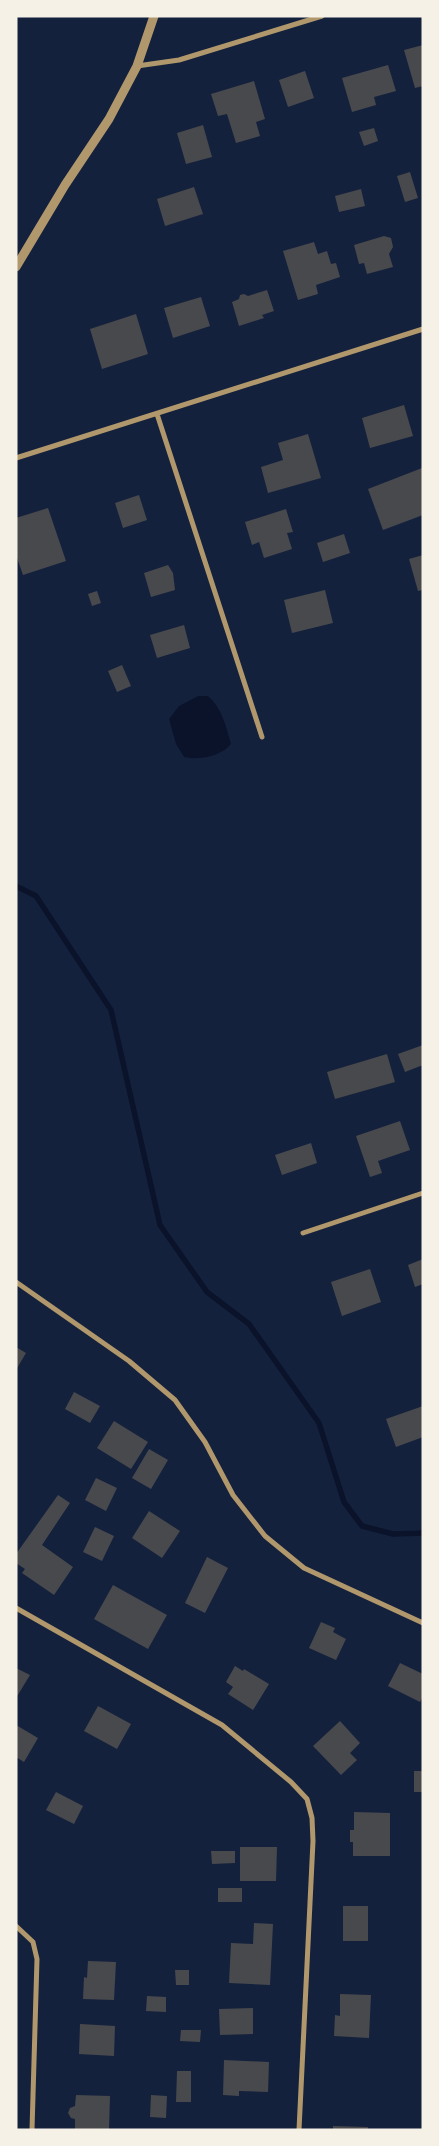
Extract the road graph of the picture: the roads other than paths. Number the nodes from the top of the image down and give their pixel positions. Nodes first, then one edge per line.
1 (154, 16) edge
2 (322, 16) edge
3 (137, 66) junction
4 (16, 267) edge
5 (423, 329) edge
6 (157, 414) junction
7 (16, 458) edge
8 (262, 737) dead end
9 (423, 1193) edge
10 (302, 1233) dead end
11 (16, 1282) edge
12 (16, 1608) edge
13 (423, 1623) edge
14 (16, 1926) edge
15 (32, 2130) edge
16 (299, 2130) edge

1 - 3 street
2 - 3 street
3 - 4 street
5 - 6 street
6 - 7 street
6 - 8 street
9 - 10 street
11 - 13 street
12 - 16 street
14 - 15 street

